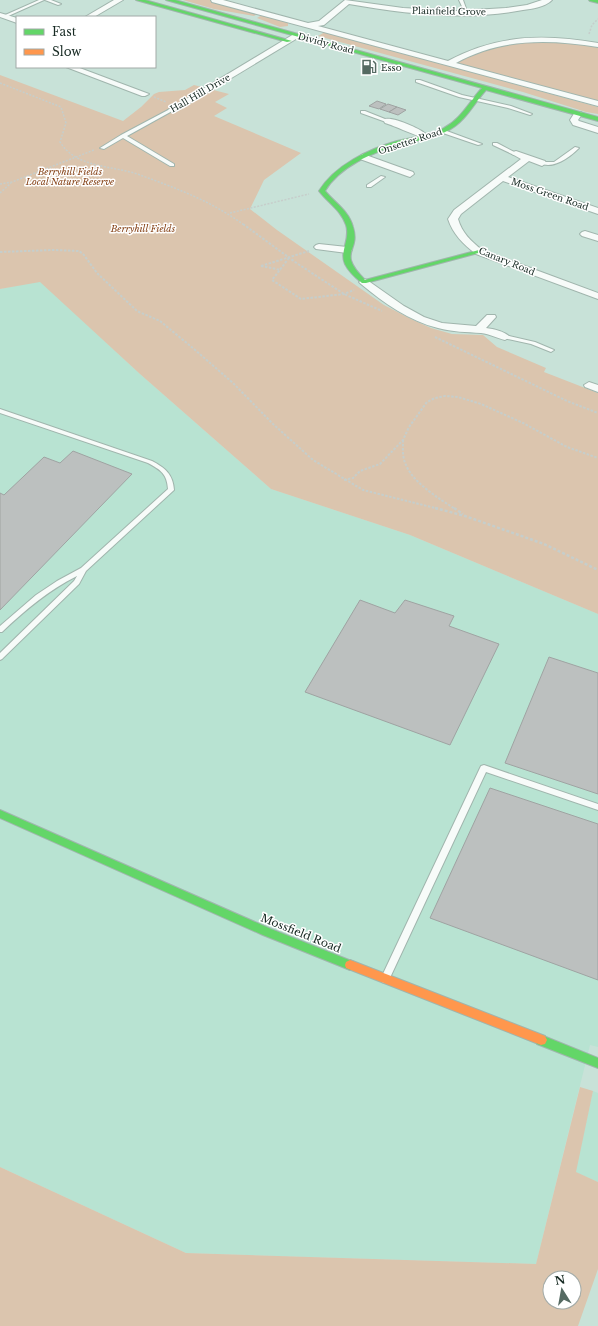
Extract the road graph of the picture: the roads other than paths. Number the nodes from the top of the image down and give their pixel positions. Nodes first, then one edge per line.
1 (42, 0) edge
2 (47, 0) edge
3 (119, 0) edge
4 (138, 0) edge
5 (169, 0) edge
6 (215, 0) edge
7 (461, 0) edge
8 (548, 0) edge
9 (592, 0) edge
10 (350, 1) edge
11 (598, 1) edge
12 (59, 4) dead end
13 (467, 13) junction
14 (1, 15) edge
15 (91, 16) edge
16 (16, 21) edge
17 (308, 25) junction
18 (288, 37) junction
19 (598, 45) edge
20 (450, 63) junction
21 (73, 68) edge
22 (418, 81) dead end
23 (485, 88) junction
24 (145, 94) road end
25 (474, 99) junction
26 (598, 104) edge
27 (175, 108) joint
28 (363, 112) dead end
29 (530, 114) dead end
30 (578, 114) junction
31 (598, 119) edge
32 (388, 121) joint
33 (598, 130) edge
34 (442, 131) junction
35 (123, 136) junction
36 (424, 136) junction
37 (480, 144) dead end
38 (494, 144) dead end
39 (102, 148) road end
40 (577, 148) dead end
41 (516, 154) joint
42 (363, 157) junction
43 (528, 158) junction
44 (542, 163) joint
45 (172, 165) dead end
46 (395, 168) junction
47 (410, 174) dead end
48 (383, 177) joint
49 (502, 178) junction
50 (370, 186) dead end
51 (598, 210) edge
52 (585, 234) dead end
53 (598, 238) edge
54 (319, 248) road end
55 (347, 250) junction
56 (479, 252) junction
57 (364, 282) junction
58 (598, 296) edge
59 (490, 317) dead end
60 (478, 330) junction
61 (505, 337) joint
62 (551, 350) dead end
63 (0, 411) edge
64 (83, 570) junction
65 (0, 630) edge
66 (0, 657) edge
67 (598, 807) edge
68 (0, 814) edge
69 (385, 979) junction
70 (598, 1063) edge

1 - 14 lane
2 - 12 lane
3 - 15 street
4 - 18 street, Dividy Road
5 - 18 street, Dividy Road
6 - 17 street, Dividy Road
7 - 13 lane
8 - 13 street, Plainfield Grove
9 - 11 street
10 - 13 street, Plainfield Grove
10 - 17 street, Hall Hill Drive
14 - 16 street
17 - 18 street, Hall Hill Drive
17 - 20 street, Dividy Road
18 - 23 street, Dividy Road
18 - 27 street, Hall Hill Drive
19 - 20 street
20 - 26 street, Dividy Road
21 - 24 street
22 - 25 lane
23 - 25 street, Onsetter Road
23 - 30 street, Dividy Road
25 - 29 lane
25 - 34 street, Onsetter Road
27 - 35 lane, Hall Hill Drive
28 - 32 lane
30 - 31 street, Dividy Road
30 - 33 street
32 - 36 street
34 - 36 street, Onsetter Road
34 - 37 lane
35 - 39 lane, Hall Hill Drive
35 - 45 lane
36 - 42 street, Onsetter Road
38 - 41 lane
40 - 44 lane
41 - 43 street
42 - 46 street
42 - 55 street, Onsetter Road
43 - 44 street
43 - 49 street, Canary Road
46 - 47 street
46 - 48 street
48 - 50 lane
49 - 51 street, Moss Green Road
49 - 56 street, Canary Road
52 - 53 street
54 - 55 street
55 - 57 street
56 - 57 street
56 - 58 street, Canary Road
57 - 60 street
59 - 60 street
60 - 61 street
61 - 62 lane
63 - 64 lane
64 - 65 lane
64 - 66 lane
67 - 69 lane
68 - 69 street, Mossfield Road
69 - 70 street, Mossfield Road

